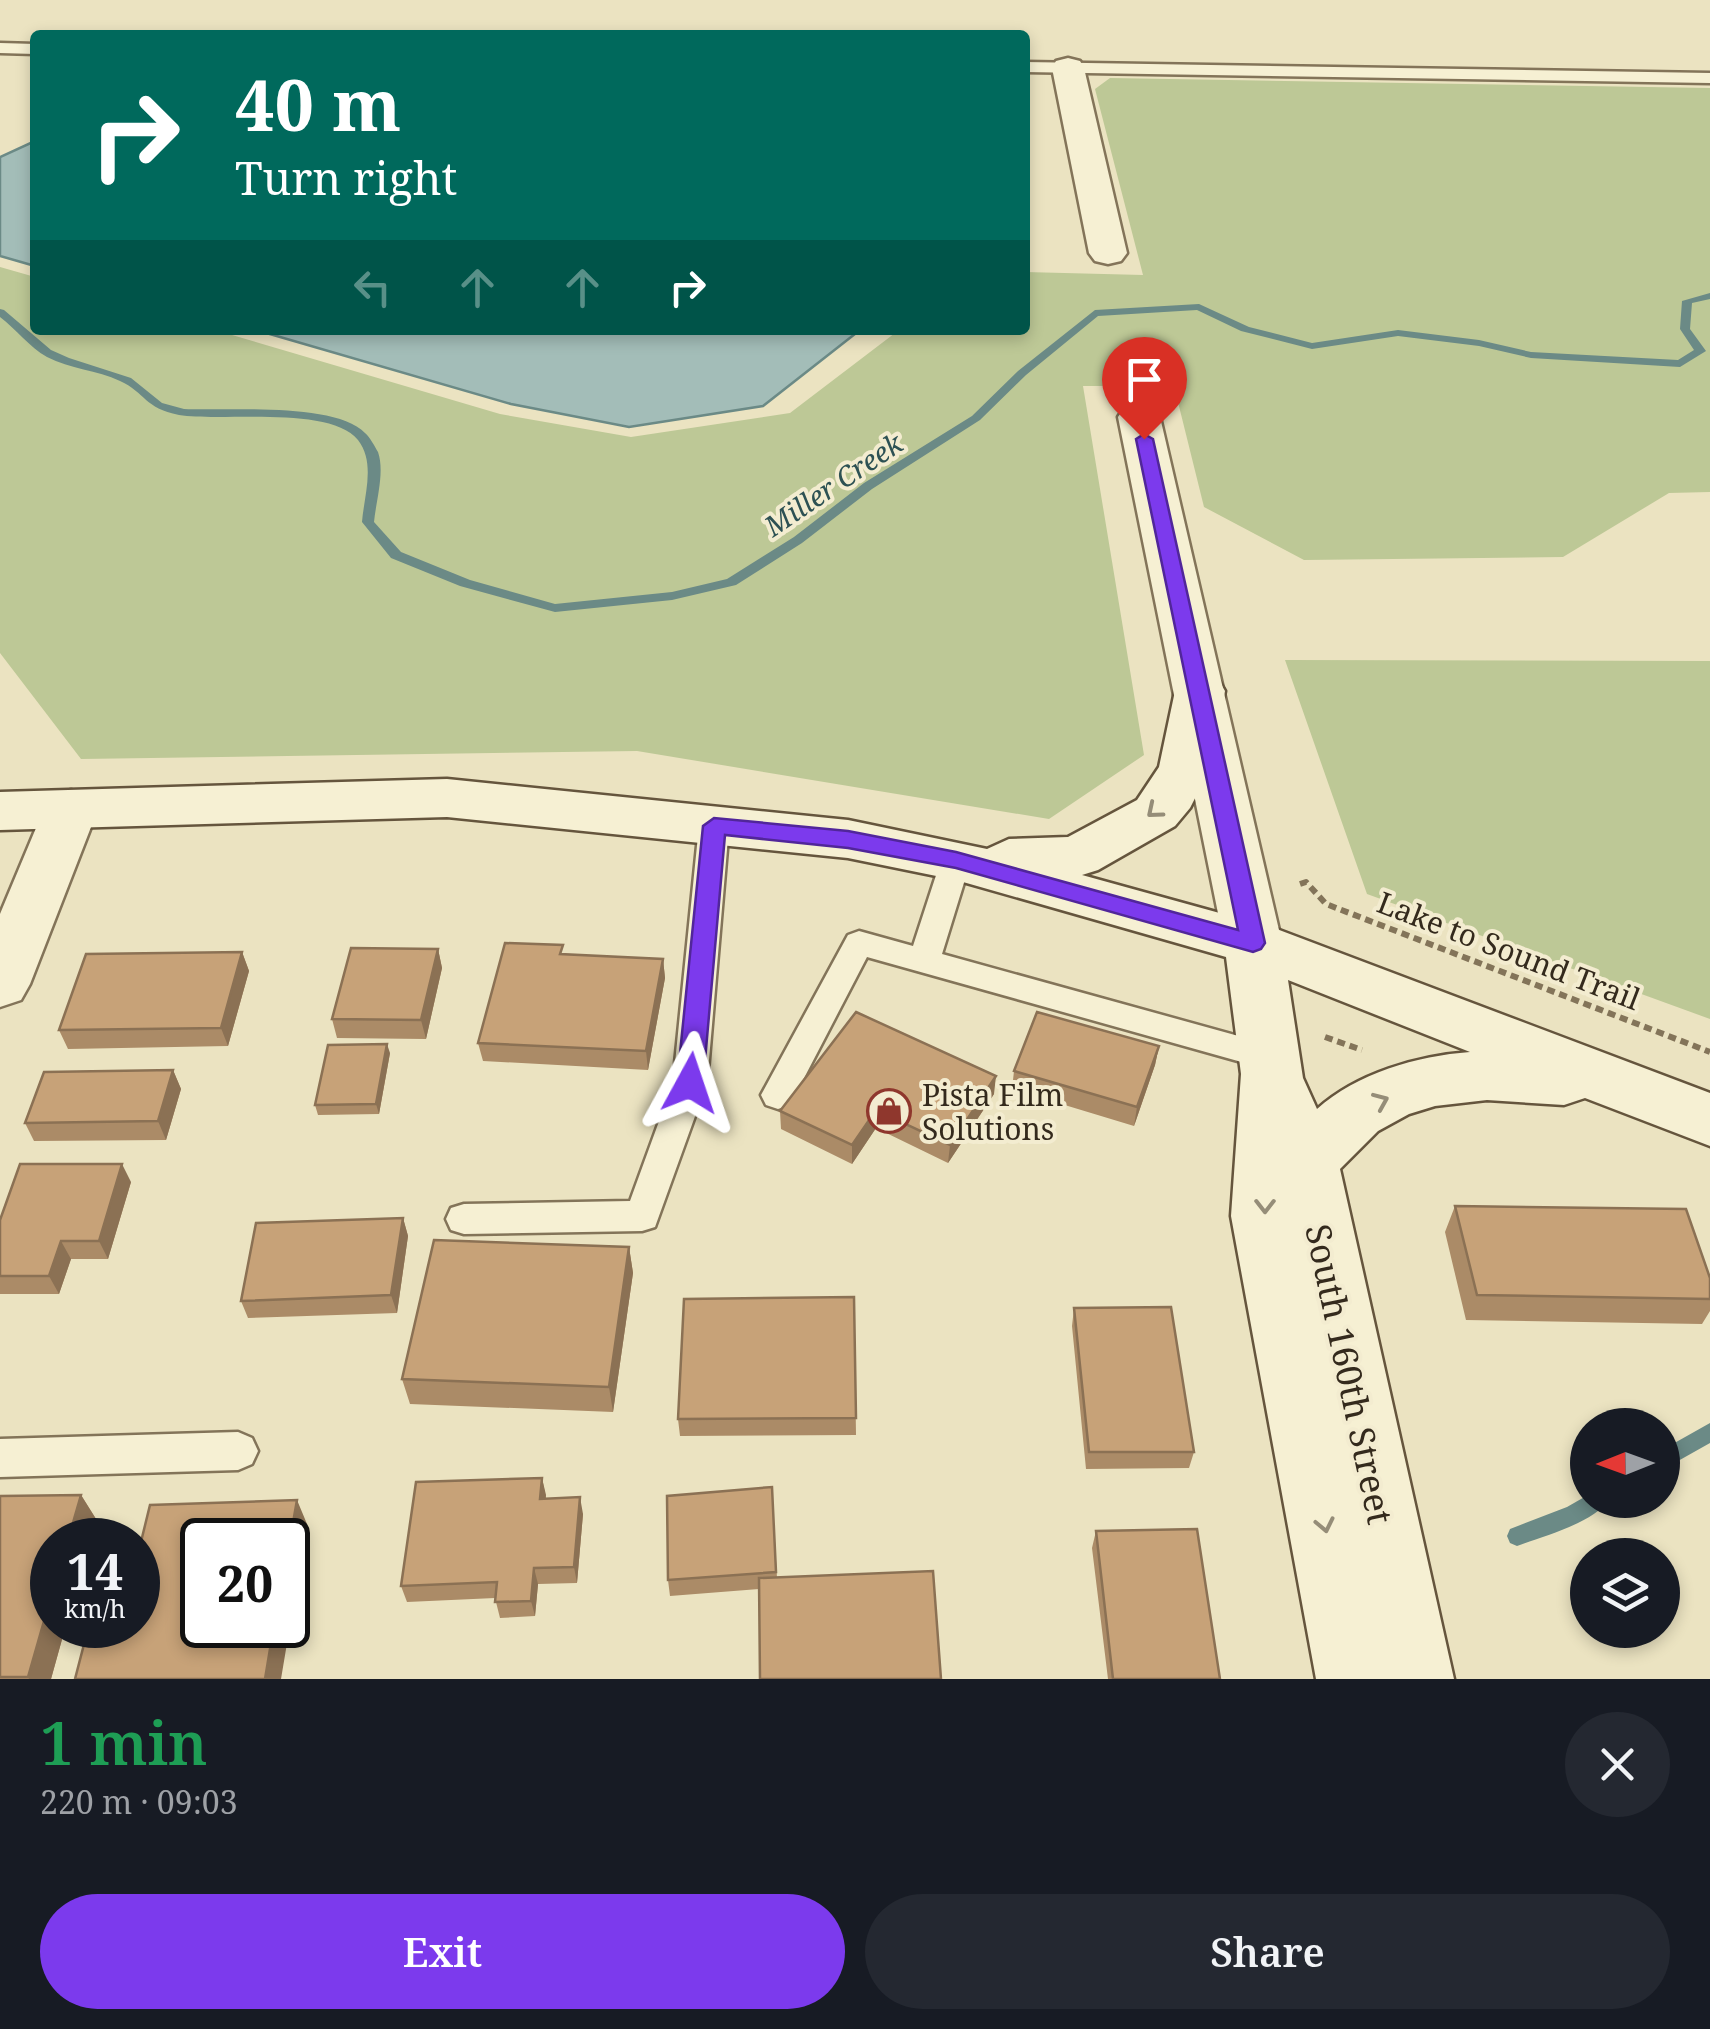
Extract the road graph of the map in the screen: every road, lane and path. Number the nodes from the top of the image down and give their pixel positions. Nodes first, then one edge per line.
1 (0, 48) edge
2 (30, 49) edge
3 (1030, 67) edge
4 (1068, 68) junction
5 (1710, 78) edge
6 (1108, 253) dead end
7 (1139, 418) dead end
8 (1200, 692) junction
9 (71, 809) junction
10 (0, 810) edge
11 (714, 826) junction
12 (956, 860) junction
13 (1300, 884) dead end
14 (1253, 943) junction
15 (924, 961) junction
16 (0, 984) edge
17 (1710, 1052) edge
18 (1271, 1066) junction
19 (1631, 1090) junction
20 (778, 1095) dead end
21 (1710, 1120) edge
22 (1306, 1162) junction
23 (464, 1220) dead end
24 (238, 1452) dead end
25 (0, 1458) edge
26 (1356, 1679) edge
27 (1414, 1679) edge

1 - 2 lane
3 - 4 lane
4 - 5 lane
4 - 6 main road
7 - 8 main road, South 160th Street
8 -> 12 main road
8 - 14 main road, South 160th Street
9 - 10 main road
9 - 11 main road
9 - 16 main road
11 - 12 main road
11 - 23 lane
12 - 14 main road
12 - 15 lane
13 - 17 path, Lake to Sound Trail
14 - 18 main road, South 160th Street
14 - 19 main road
15 - 18 lane
15 - 20 lane
18 - 22 main road, South 160th Street
18 -> 26 main road, South 160th Street
19 - 21 main road
22 -> 19 main road
22 - 27 main road, South 160th Street
24 - 25 lane

